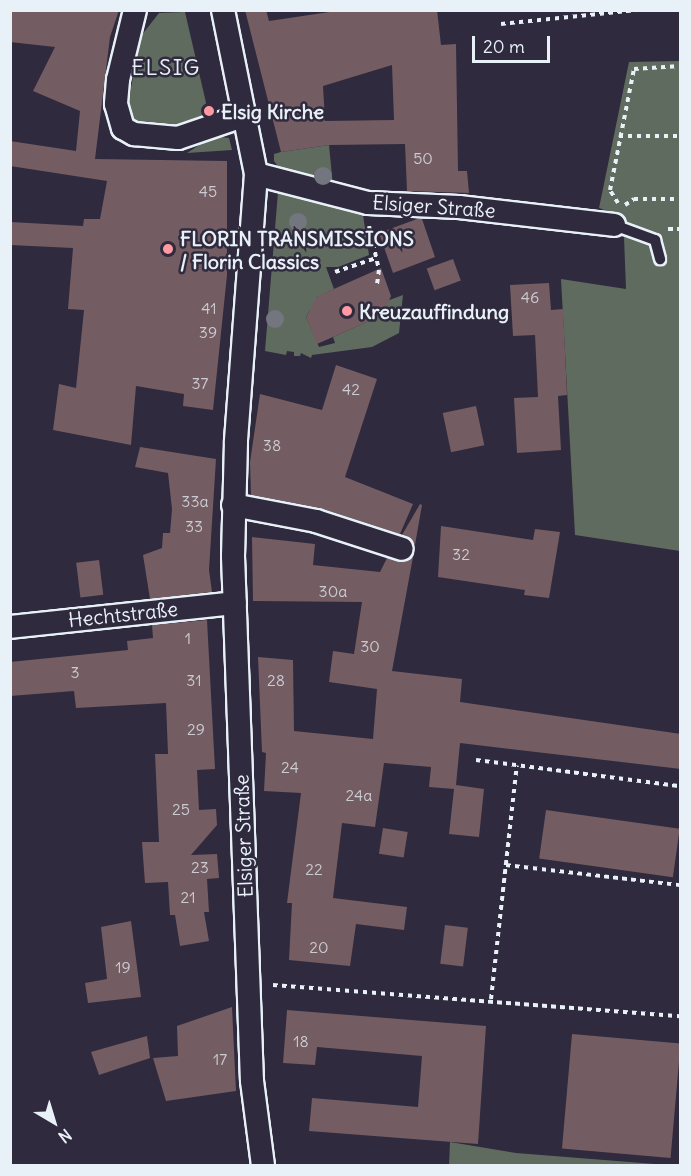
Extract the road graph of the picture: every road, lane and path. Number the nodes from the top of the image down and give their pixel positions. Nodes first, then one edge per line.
1 (135, 10) edge
2 (223, 10) edge
3 (637, 10) edge
4 (501, 24) dead end
5 (681, 66) edge
6 (245, 115) junction
7 (619, 136) junction
8 (681, 136) edge
9 (256, 174) junction
10 (681, 199) edge
11 (621, 220) junction
12 (369, 230) dead end
13 (376, 258) junction
14 (660, 259) dead end
15 (335, 272) dead end
16 (377, 284) dead end
17 (233, 505) junction
18 (402, 549) dead end
19 (235, 603) junction
20 (10, 627) edge
21 (476, 760) dead end
22 (517, 765) junction
23 (681, 786) edge
24 (506, 865) junction
25 (681, 885) edge
26 (248, 983) junction
27 (491, 999) junction
28 (681, 1016) edge
29 (263, 1166) edge

1 - 6 street
2 - 6 street, Elsiger Straße
3 - 4 path
5 - 7 path
6 - 9 street, Elsiger Straße
7 - 8 path
7 - 11 path
9 - 11 street, Elsiger Straße
9 - 17 street, Elsiger Straße
10 - 11 path
11 - 14 lane
12 - 13 path
13 - 15 path
13 - 16 path
17 - 18 street
17 - 19 street, Elsiger Straße
19 - 20 street, Hechtstraße
19 - 26 street, Elsiger Straße
21 - 22 path
22 - 23 path
22 - 24 path
24 - 25 path
24 - 27 path
26 - 27 path
26 - 29 street, Elsiger Straße
27 - 28 path

